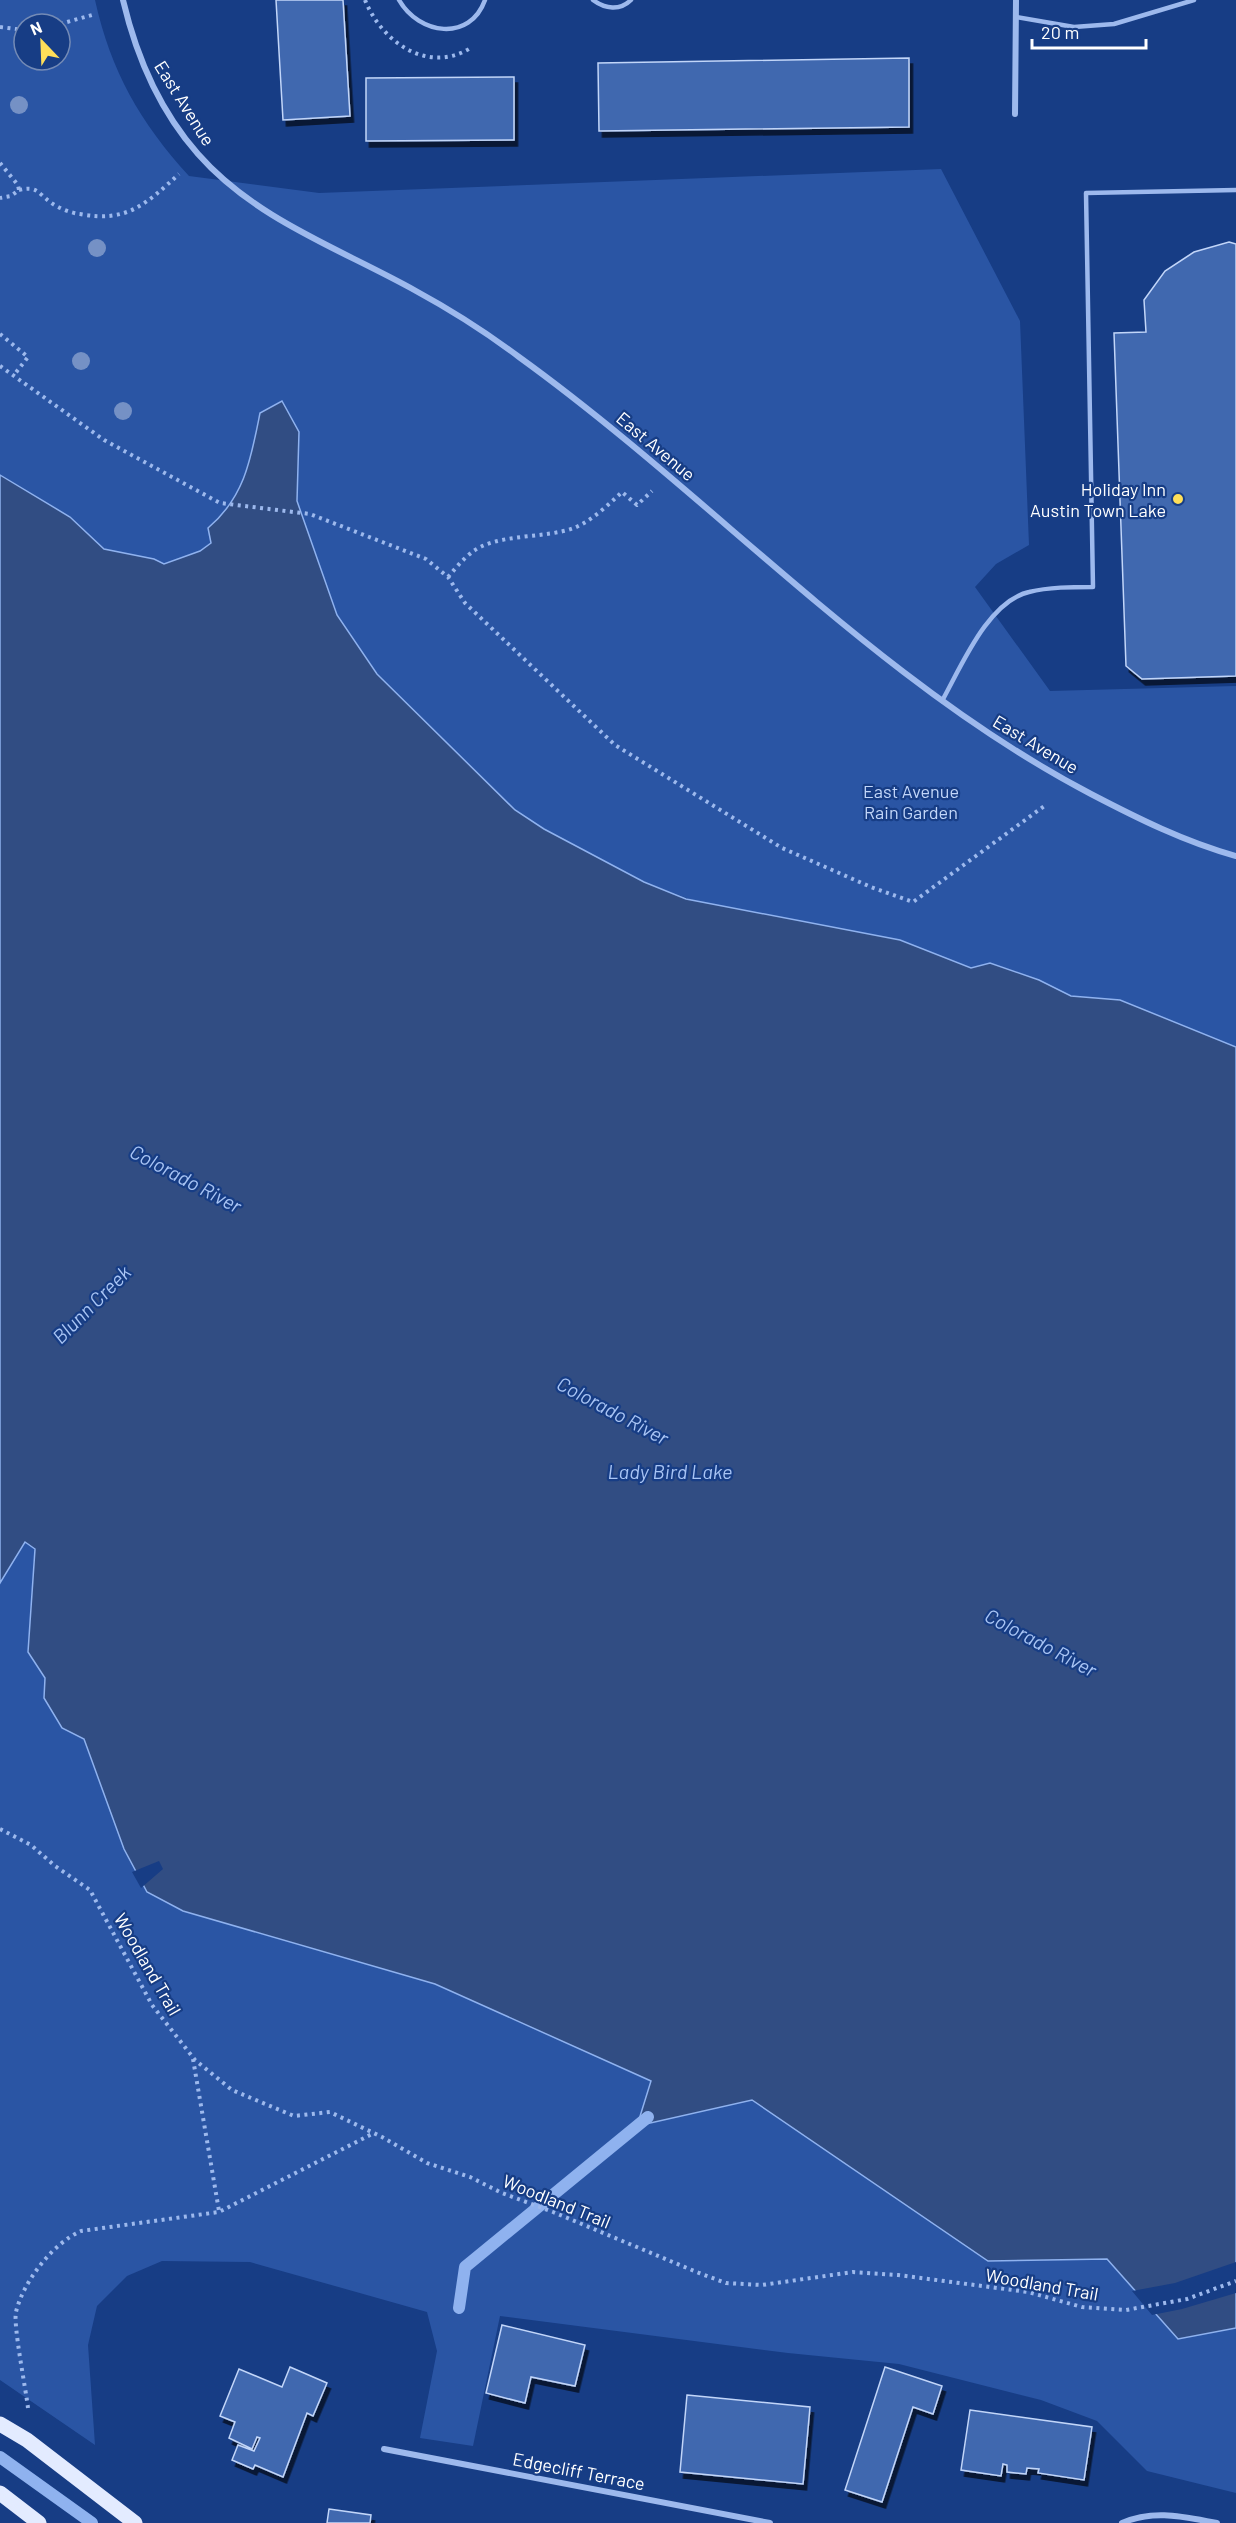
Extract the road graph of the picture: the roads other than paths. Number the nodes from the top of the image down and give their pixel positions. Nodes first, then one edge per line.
1 (123, 0) edge
2 (399, 0) edge
3 (485, 0) edge
4 (593, 0) edge
5 (631, 0) edge
6 (1016, 0) edge
7 (1194, 0) edge
8 (1016, 17) junction
9 (1015, 114) dead end
10 (1236, 190) edge
11 (942, 700) junction
12 (1236, 856) edge
13 (0, 2424) edge
14 (384, 2449) dead end
15 (0, 2493) edge
16 (39, 2523) edge
17 (135, 2523) edge
18 (770, 2523) edge
19 (1122, 2523) edge
20 (1217, 2523) edge

1 - 11 street, East Avenue
2 - 3 lane
4 - 5 lane
6 - 8 street
7 - 8 lane
8 - 9 street
10 - 11 lane
11 - 12 street, East Avenue
13 - 17 main road
14 - 18 street, Edgecliff Terrace
15 - 16 main road
19 - 20 street

